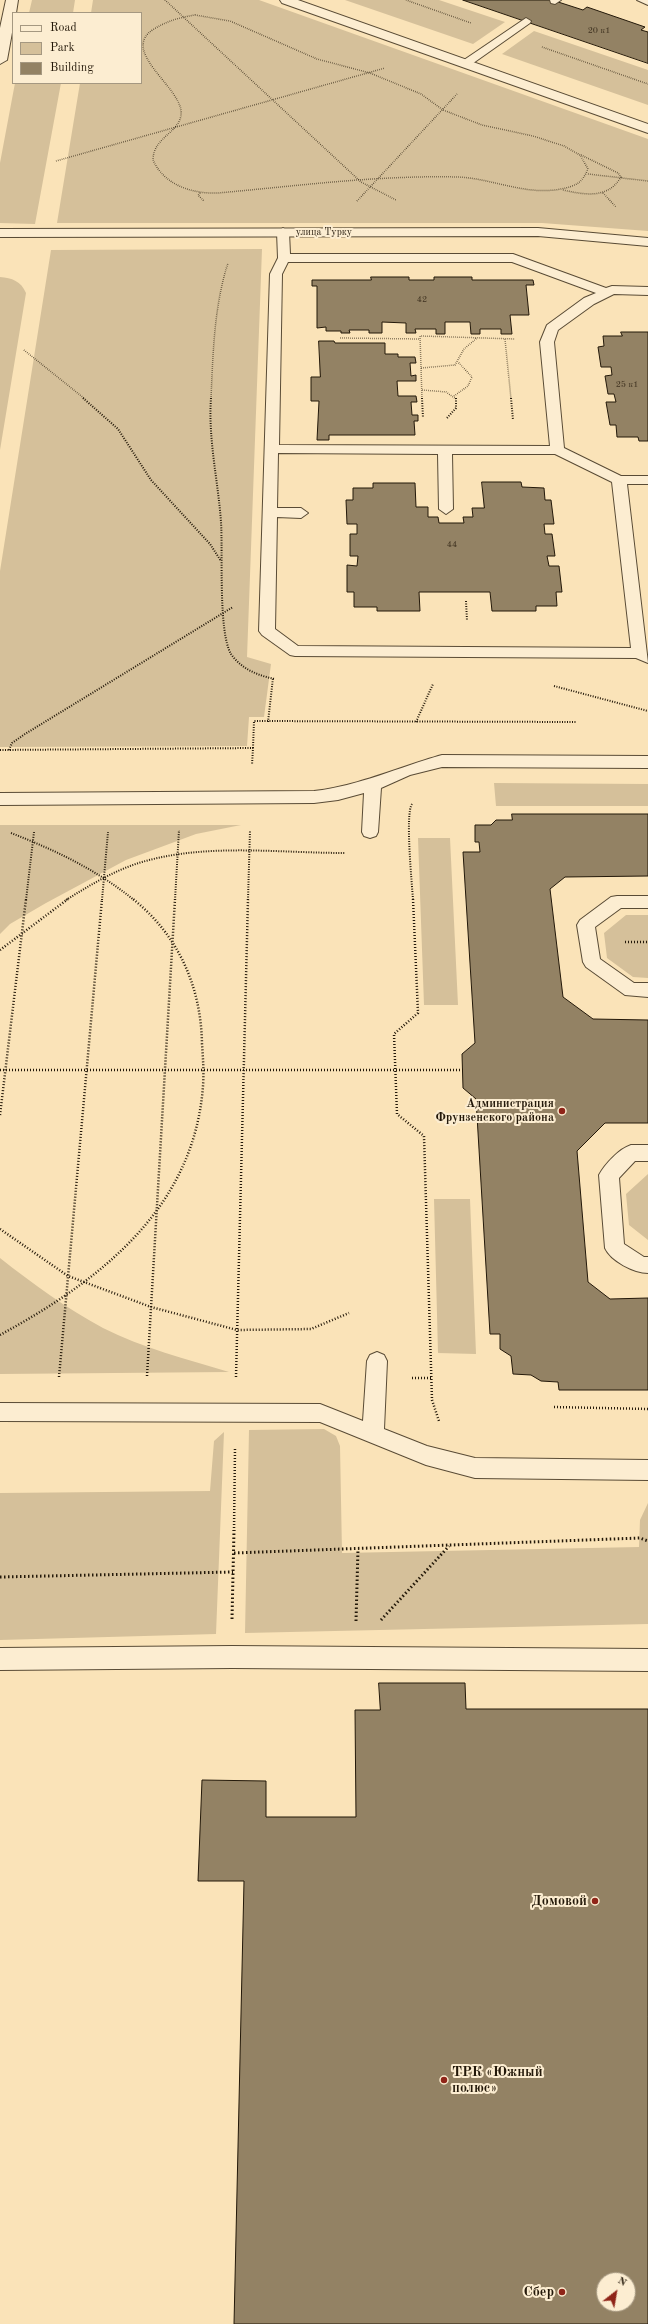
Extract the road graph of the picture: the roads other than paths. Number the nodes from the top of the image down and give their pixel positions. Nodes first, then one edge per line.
1 (12, 0) edge
2 (286, 0) edge
3 (642, 0) edge
4 (648, 2) edge
5 (526, 22) dead end
6 (0, 60) edge
7 (466, 64) junction
8 (648, 129) edge
9 (283, 232) junction
10 (0, 233) edge
11 (648, 242) edge
12 (284, 258) junction
13 (648, 291) edge
14 (608, 293) junction
15 (271, 449) junction
16 (445, 449) junction
17 (557, 450) junction
18 (619, 480) junction
19 (648, 480) edge
20 (446, 509) dead end
21 (270, 512) junction
22 (301, 512) dead end
23 (643, 656) edge
24 (648, 762) edge
25 (372, 785) junction
26 (0, 799) edge
27 (370, 832) dead end
28 (648, 902) edge
29 (648, 990) edge
30 (648, 1153) edge
31 (648, 1265) edge
32 (377, 1361) dead end
33 (0, 1412) edge
34 (373, 1433) junction
35 (648, 1470) edge
36 (0, 1659) edge
37 (648, 1660) edge

1 - 6 street
2 - 7 street
3 - 4 lane
5 - 7 lane
7 - 8 street
9 - 10 street, улица Турку
9 - 11 street, улица Турку
9 - 12 lane
12 - 14 lane
12 - 15 lane
13 - 14 lane
14 - 17 lane
15 - 16 lane
15 - 21 lane
16 - 17 lane
16 - 20 lane
17 - 18 lane
18 - 19 lane
18 - 23 lane
21 - 22 lane
21 - 23 lane
24 - 25 lane
25 - 26 lane
25 - 27 lane
28 - 29 lane
30 - 31 lane
32 - 34 lane
33 - 34 lane
34 - 35 lane
36 - 37 lane

